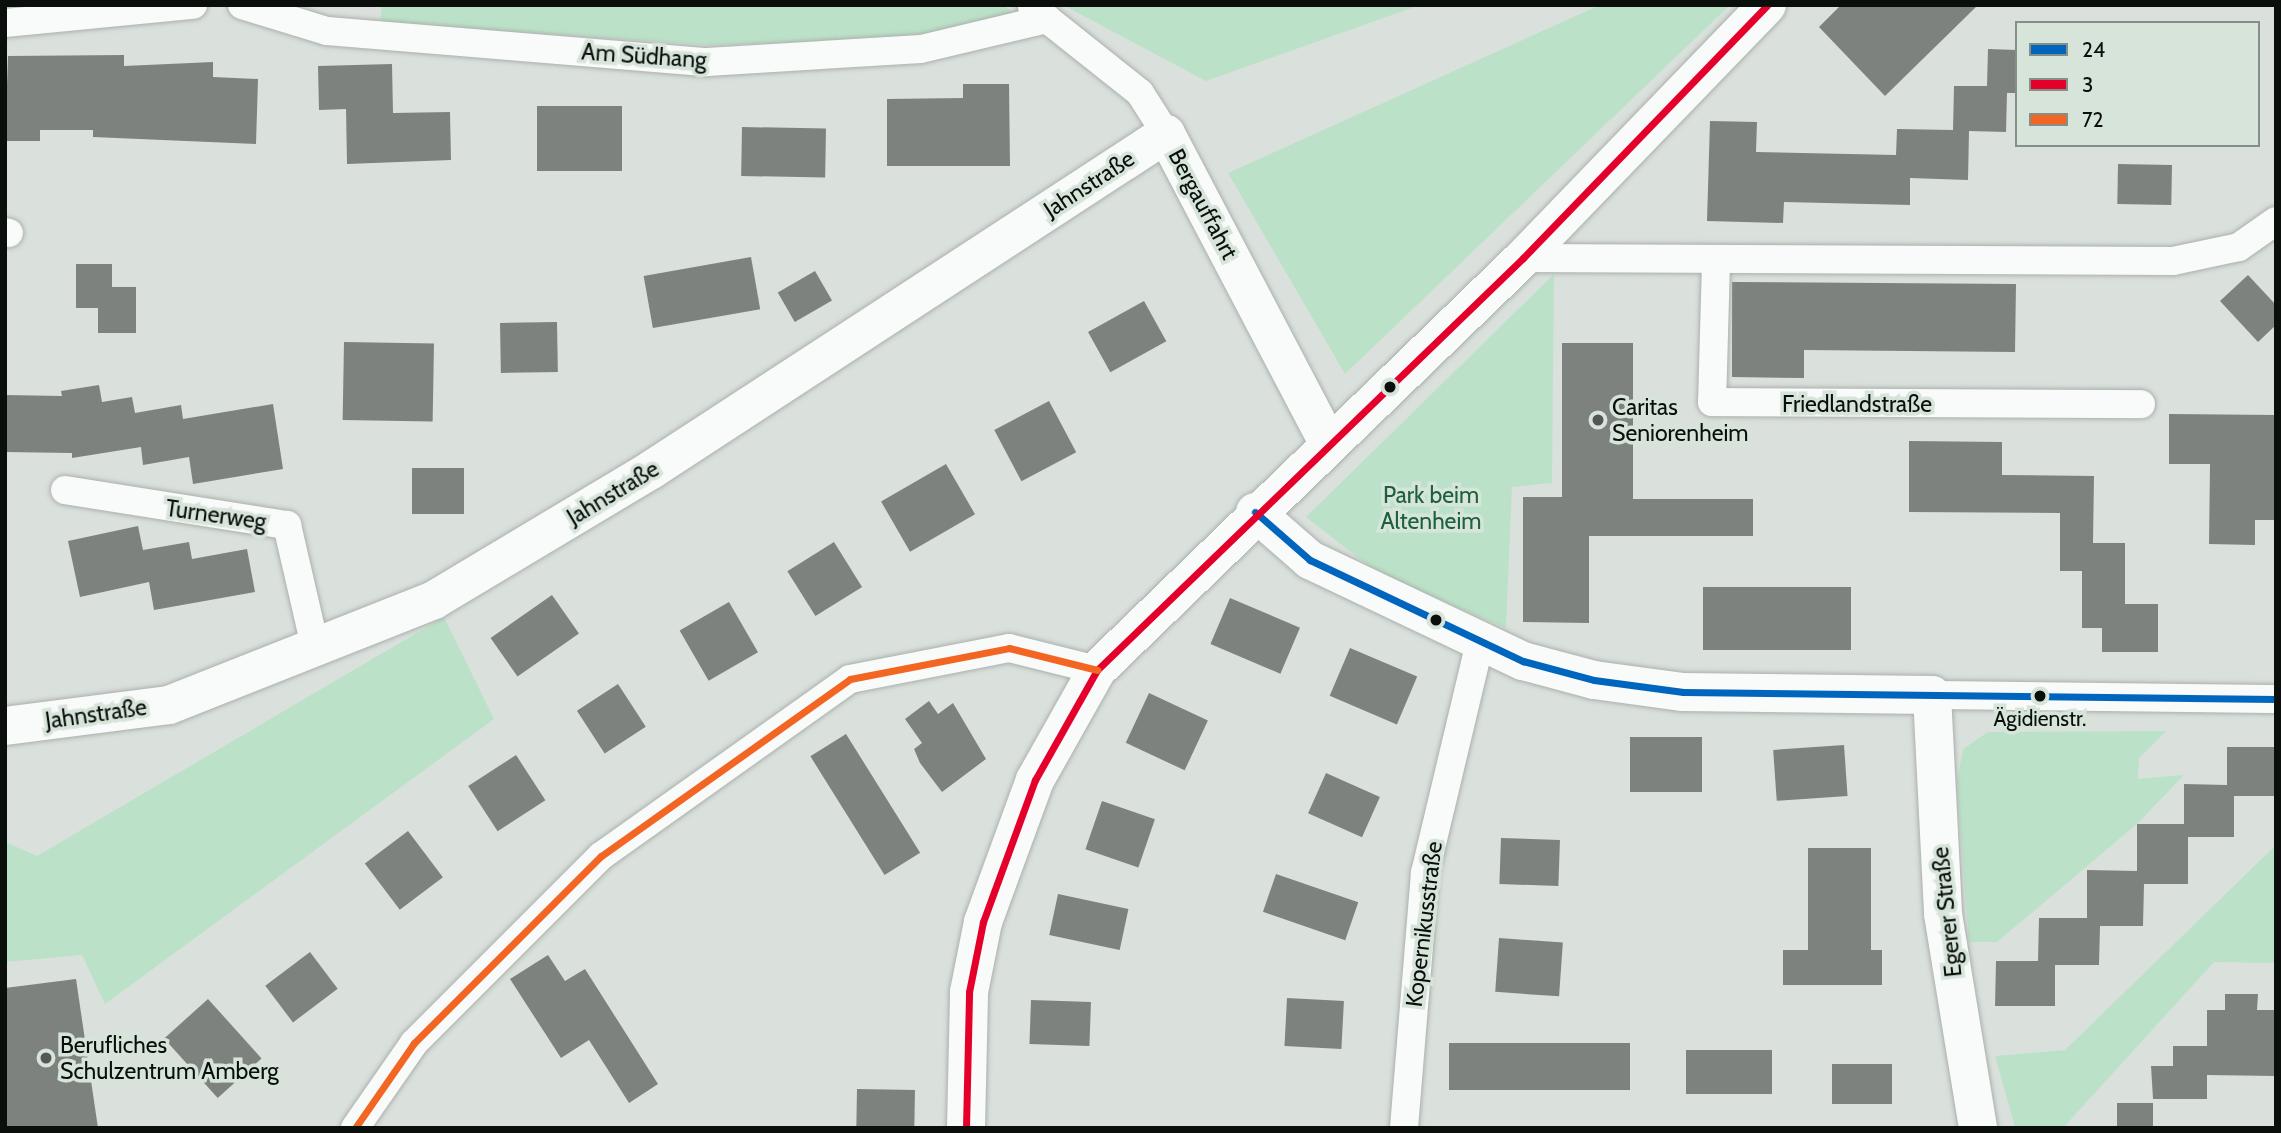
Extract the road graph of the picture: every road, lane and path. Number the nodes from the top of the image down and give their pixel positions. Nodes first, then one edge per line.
1 (193, 5) edge
2 (242, 5) edge
3 (1767, 5) edge
4 (1038, 12) edge
5 (5, 23) edge
6 (1166, 134) junction
7 (2276, 221) edge
8 (1522, 258) junction
9 (1716, 262) junction
10 (2141, 404) dead end
11 (1328, 442) junction
12 (65, 490) dead end
13 (1255, 512) junction
14 (1480, 642) junction
15 (315, 646) junction
16 (1097, 670) junction
17 (1932, 695) junction
18 (2276, 699) edge
19 (5, 726) edge
20 (355, 1128) edge
21 (966, 1128) edge
22 (1404, 1128) edge
23 (1978, 1128) edge

1 - 5 street
2 - 4 street, Am Südhang
3 - 8 street
4 - 6 street, Bergauffahrt
6 - 11 street, Bergauffahrt
6 - 15 street, Jahnstraße
7 - 9 street
8 - 9 street
8 - 11 street
9 - 10 street, Friedlandstraße
11 - 13 street
12 - 15 street, Turnerweg
13 - 14 street
13 - 16 street
14 - 17 street
14 - 22 street, Kopernikusstraße
15 - 19 street, Jahnstraße
16 - 20 street
16 - 21 street
17 - 18 street
17 - 23 street, Egerer Straße

